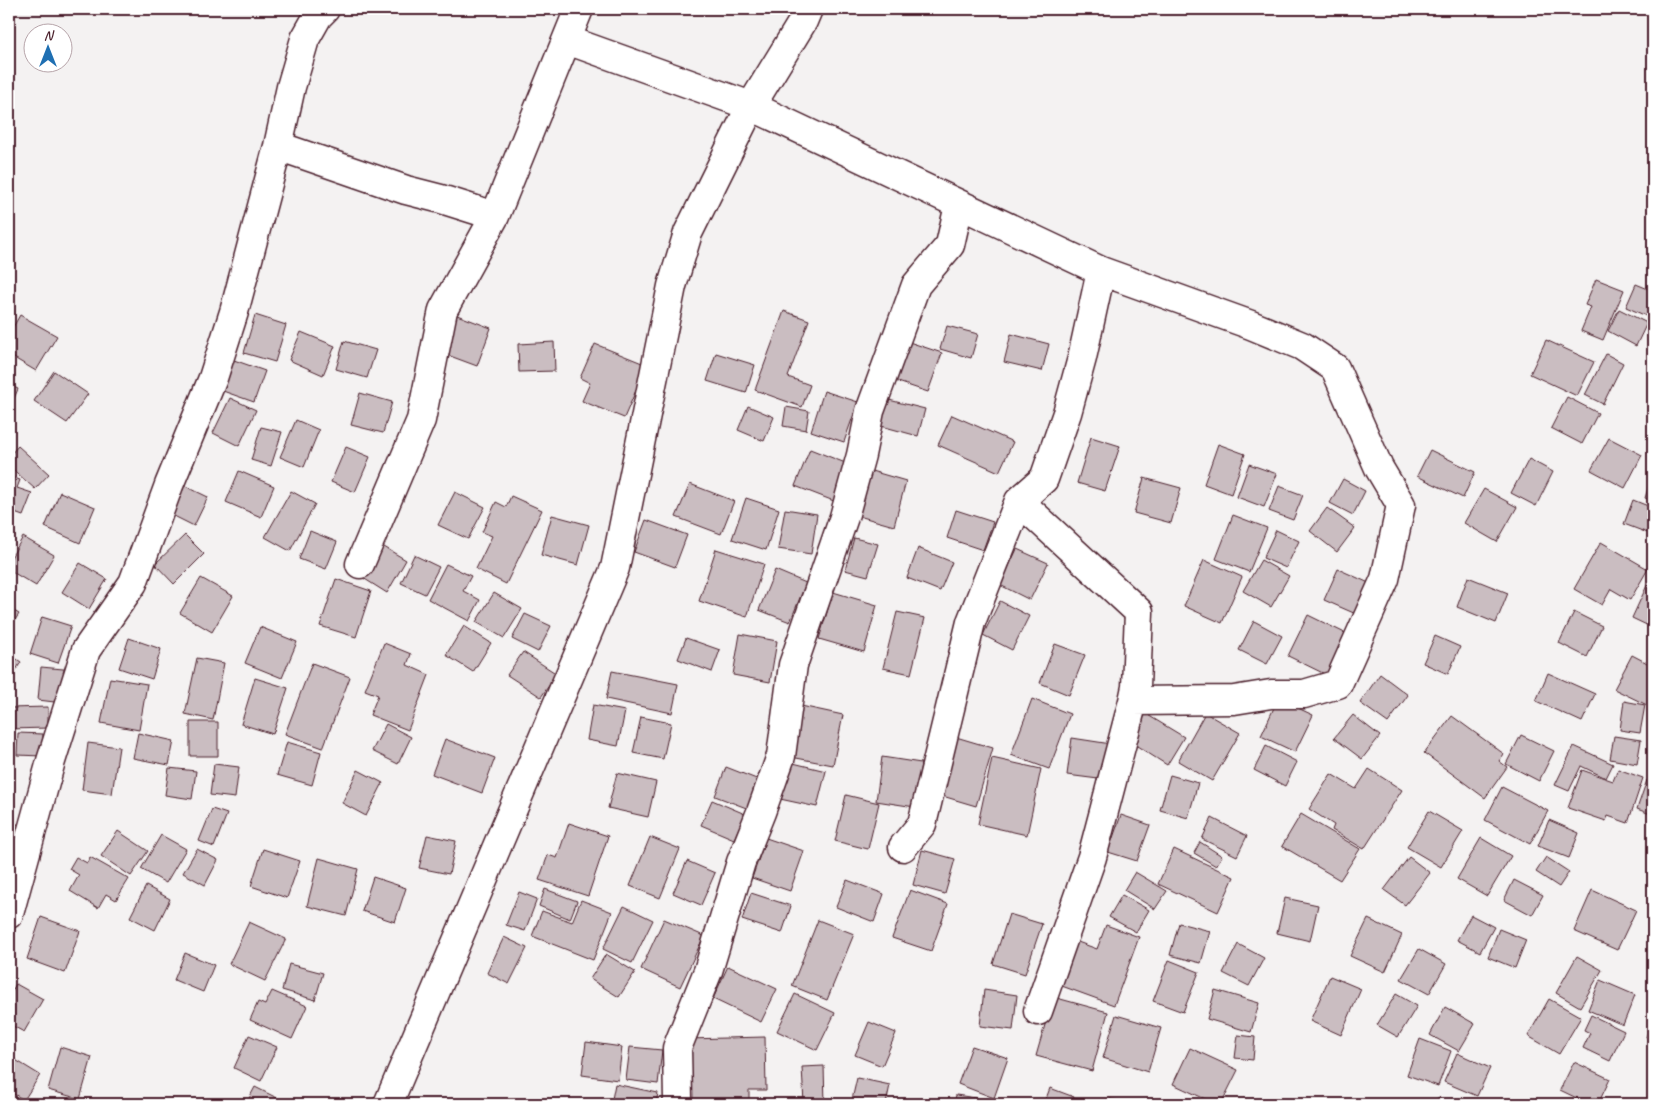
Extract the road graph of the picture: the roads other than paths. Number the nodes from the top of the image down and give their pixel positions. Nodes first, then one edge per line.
1 (325, 9) edge
2 (579, 9) edge
3 (808, 9) edge
4 (567, 40) junction
5 (751, 106) junction
6 (278, 146) junction
7 (959, 205) junction
8 (495, 216) junction
9 (1101, 271) junction
10 (1019, 501) junction
11 (360, 564) dead end
12 (1133, 701) junction
13 (903, 847) dead end
14 (9, 914) edge
15 (1038, 1011) dead end
16 (388, 1104) edge
17 (677, 1104) edge

1 - 6 street
2 - 4 street
3 - 5 street
4 - 5 street
4 - 8 street
5 - 7 street
5 - 16 street
6 - 8 street
6 - 14 street
7 - 9 street
7 - 17 street
8 - 11 street
9 - 10 street
9 - 12 street
10 - 12 street
10 - 13 street
12 - 15 street

